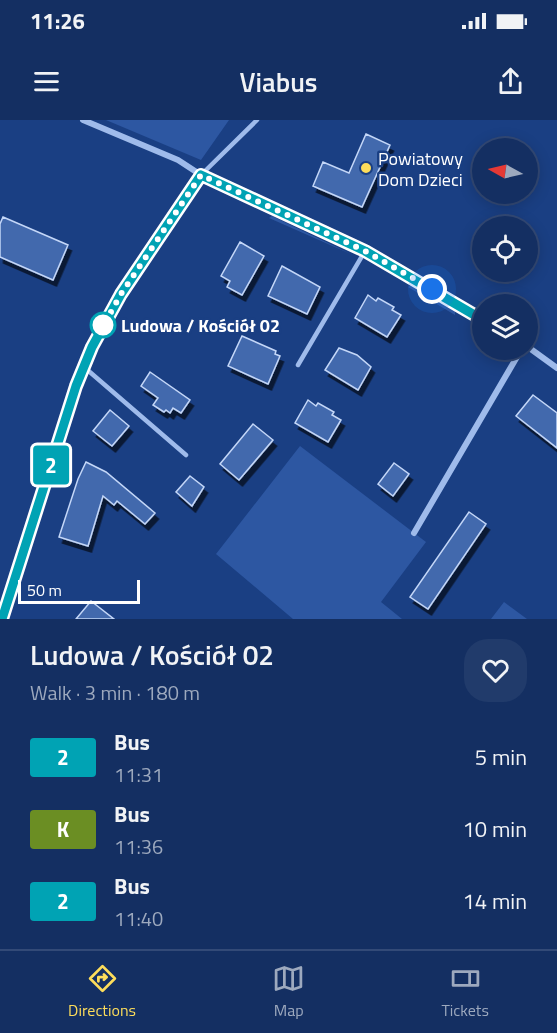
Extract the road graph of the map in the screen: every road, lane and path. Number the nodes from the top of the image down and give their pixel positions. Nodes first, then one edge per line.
1 (83, 120) edge
2 (257, 120) edge
3 (201, 175) junction
4 (365, 251) junction
5 (472, 314) edge
6 (538, 355) edge
7 (515, 360) edge
8 (298, 365) dead end
9 (84, 367) junction
10 (557, 368) edge
11 (186, 455) dead end
12 (414, 533) dead end
13 (2, 619) edge

1 - 3 street
2 - 3 lane
3 - 4 street
3 - 9 street
4 - 5 street
4 - 8 lane
6 - 10 street
7 - 12 street
9 - 11 lane
9 - 13 street

